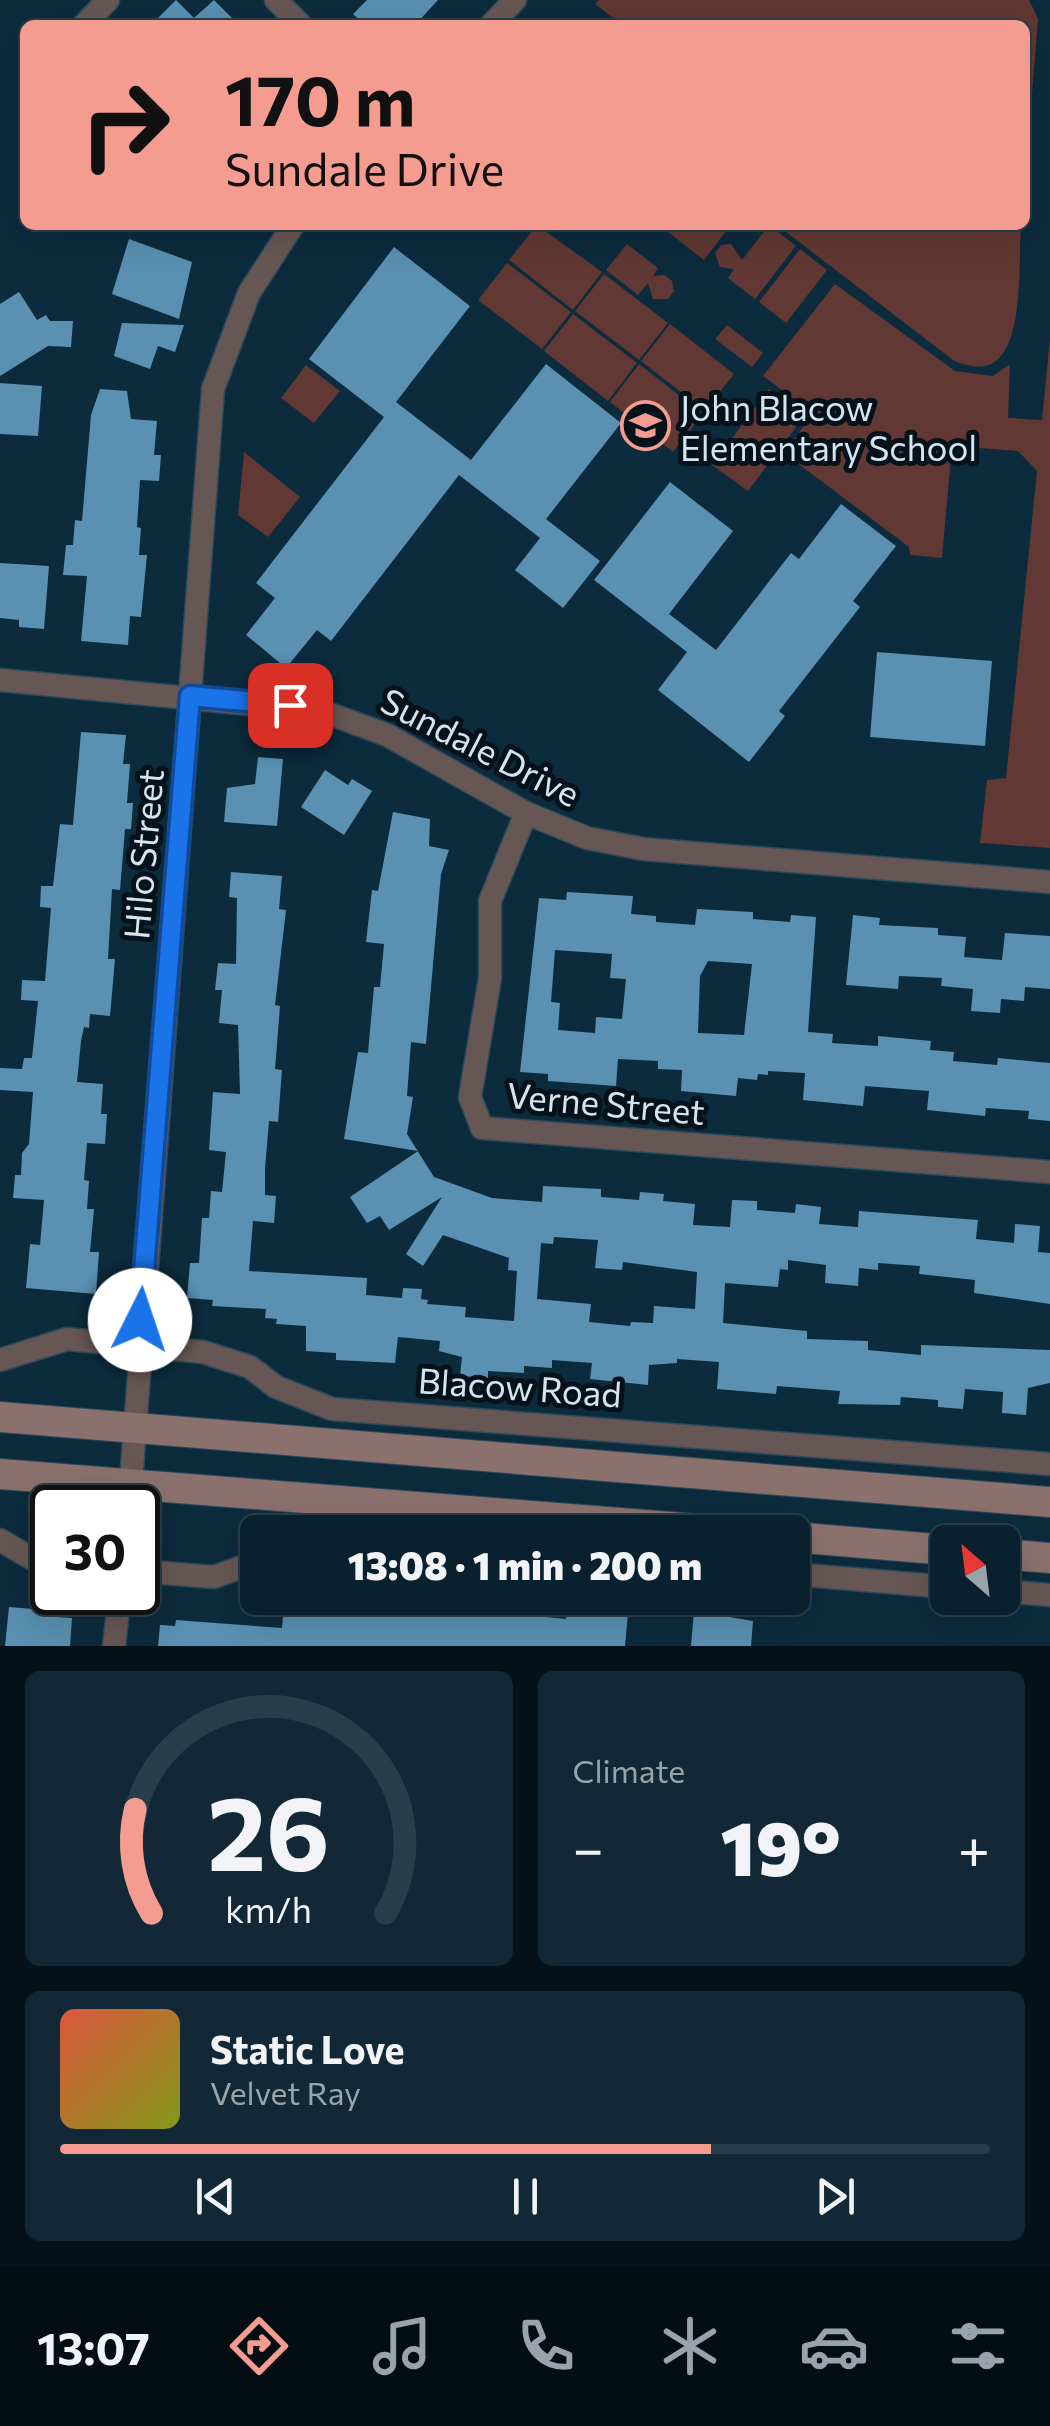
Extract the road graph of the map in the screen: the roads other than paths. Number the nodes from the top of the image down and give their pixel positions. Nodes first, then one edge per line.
1 (108, 0) edge
2 (276, 0) edge
3 (516, 0) edge
4 (89, 20) edge
5 (296, 20) edge
6 (495, 20) edge
7 (290, 230) edge
8 (0, 680) edge
9 (190, 696) junction
10 (526, 813) junction
11 (1050, 882) edge
12 (1050, 1172) edge
13 (138, 1344) junction
14 (0, 1360) edge
15 (0, 1417) edge
16 (135, 1427) junction
17 (1050, 1464) edge
18 (0, 1474) edge
19 (65, 1485) edge
20 (131, 1485) edge
21 (160, 1498) edge
22 (1050, 1502) edge
23 (449, 1515) edge
24 (810, 1538) edge
25 (0, 1540) edge
26 (930, 1548) edge
27 (1020, 1556) edge
28 (30, 1558) edge
29 (1050, 1558) edge
30 (240, 1568) edge
31 (160, 1573) edge
32 (810, 1576) edge
33 (930, 1586) edge
34 (1020, 1592) edge
35 (1050, 1595) edge
36 (117, 1615) edge
37 (114, 1646) edge

1 - 4 street
2 - 5 street
3 - 6 street
7 - 9 street, Hilo Street
8 - 9 street, Sundale Drive
9 - 10 street, Sundale Drive
9 - 13 street, Hilo Street
10 - 11 street, Sundale Drive
10 - 12 street, Verne Street
13 - 14 street, Blacow Road
13 - 16 street, Hilo Street
13 - 17 street, Blacow Road
15 - 16 main road, Blacow Road
16 - 20 street, Hilo Street
16 - 22 main road, Blacow Road
18 - 19 main road
21 - 23 main road
24 - 26 main road
25 - 28 street
27 - 29 main road
30 - 31 street
32 - 33 street
34 - 35 street
36 - 37 street

